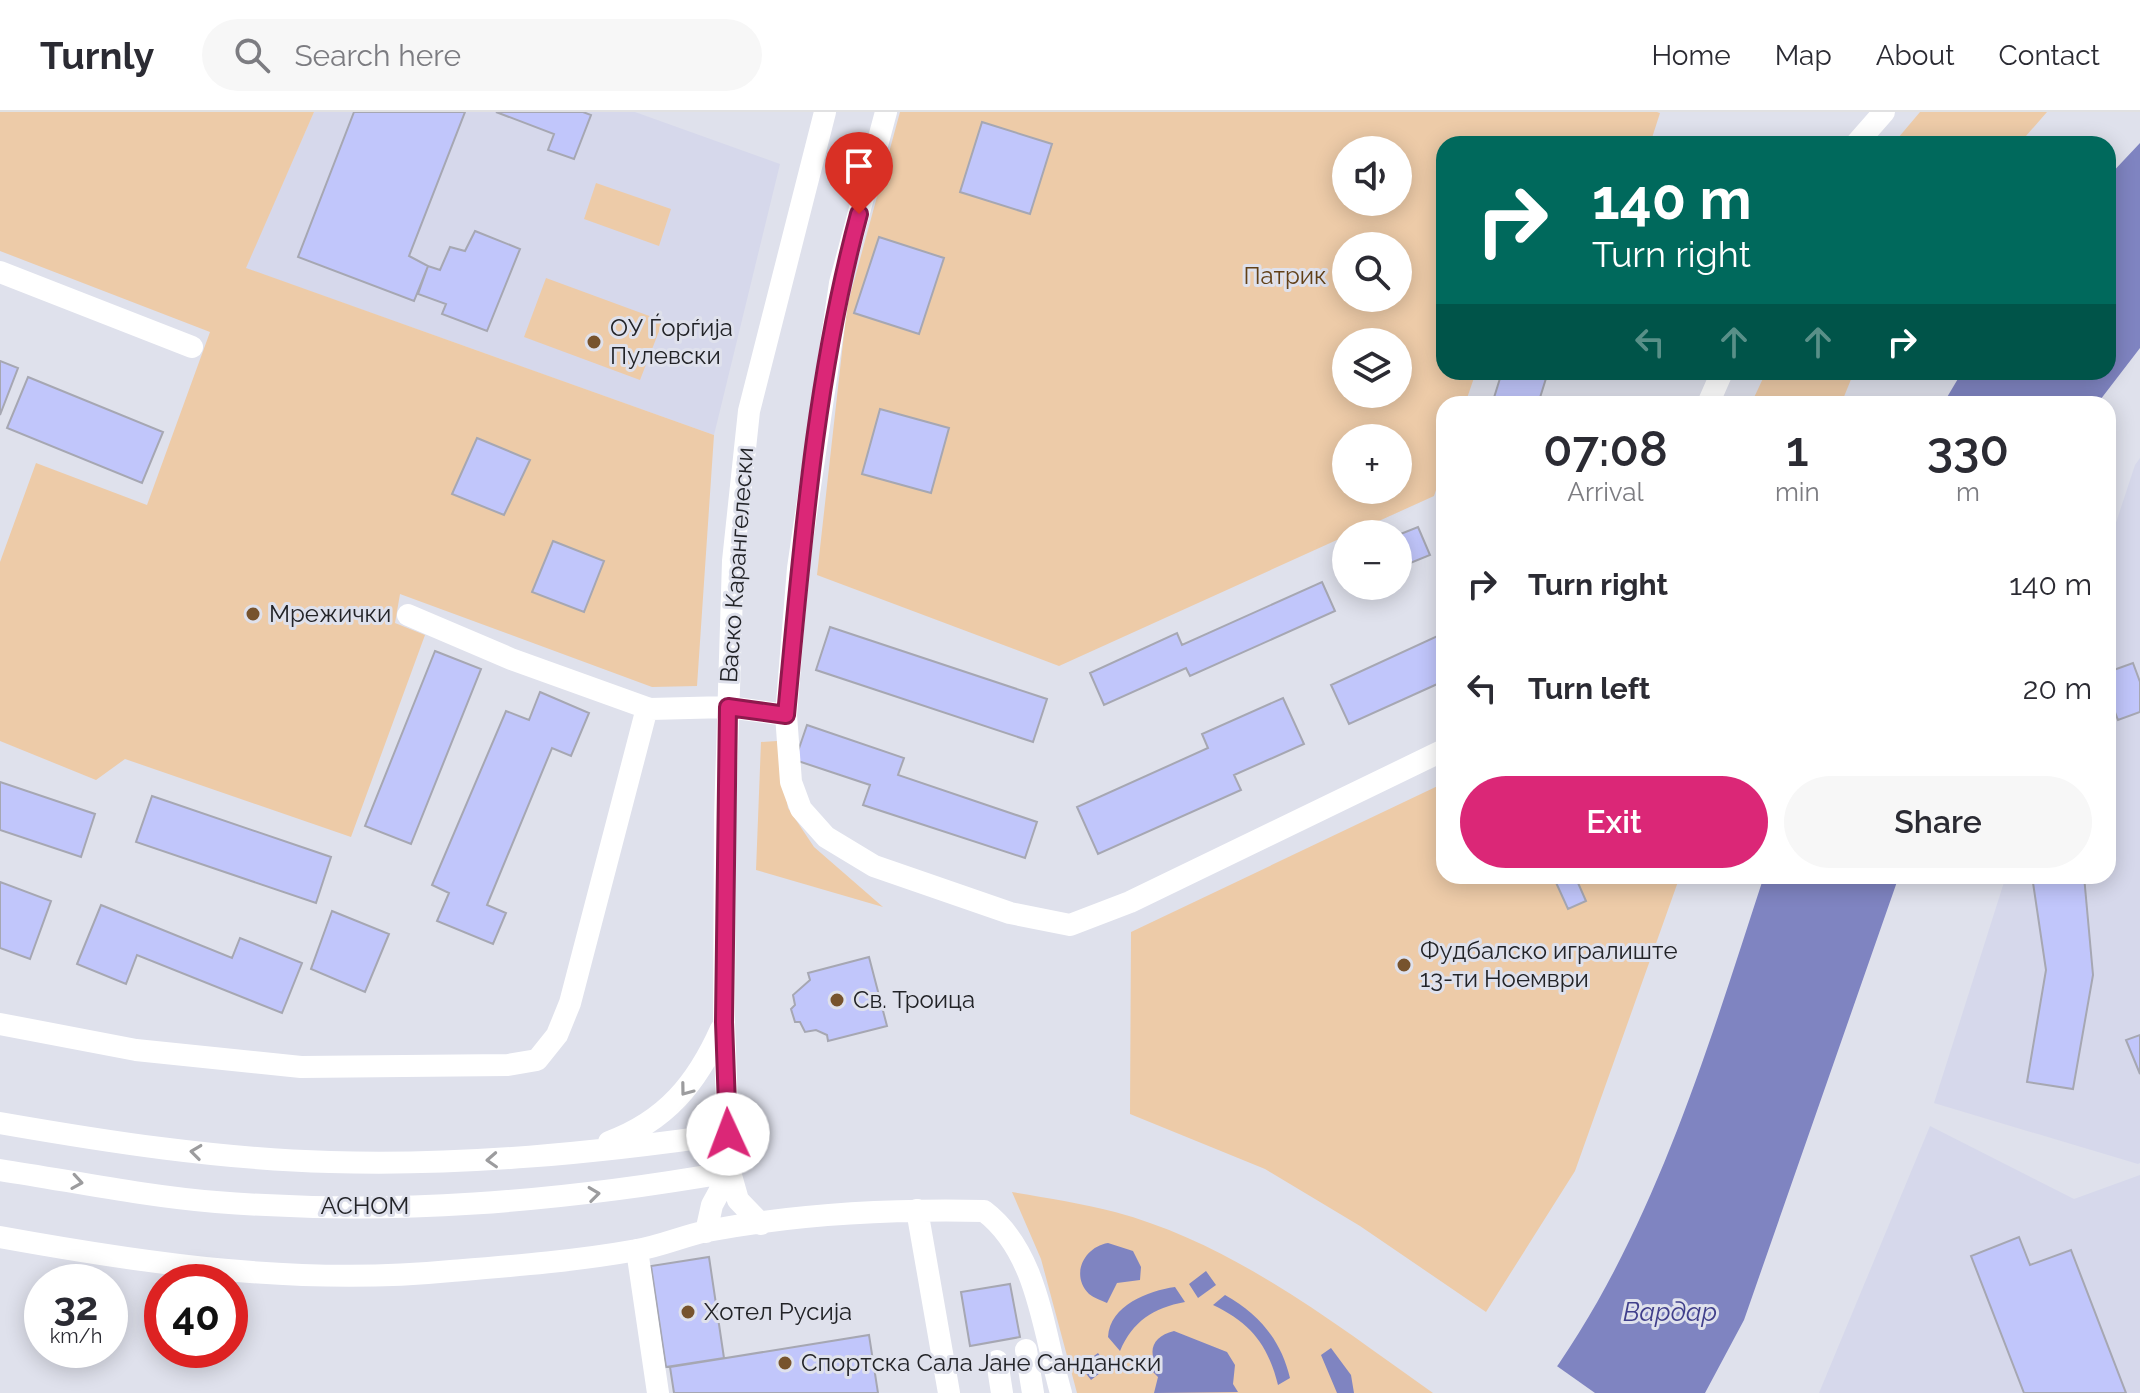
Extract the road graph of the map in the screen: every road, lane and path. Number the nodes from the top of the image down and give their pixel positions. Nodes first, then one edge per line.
1 (825, 112) edge
2 (886, 112) edge
3 (1884, 112) edge
4 (1863, 136) edge
5 (0, 272) edge
6 (192, 347) dead end
7 (408, 615) dead end
8 (728, 707) junction
9 (647, 708) junction
10 (786, 715) junction
11 (1436, 754) edge
12 (724, 1022) junction
13 (0, 1024) edge
14 (0, 1123) edge
15 (728, 1134) junction
16 (570, 1154) junction
17 (0, 1170) edge
18 (730, 1172) junction
19 (917, 1210) junction
20 (761, 1224) junction
21 (706, 1232) junction
22 (0, 1237) edge
23 (637, 1250) junction
24 (1026, 1350) dead end
25 (997, 1361) dead end
26 (658, 1393) edge
27 (949, 1393) edge
28 (1002, 1393) edge
29 (1033, 1393) edge
30 (1061, 1393) edge

1 - 8 street, Васко Карангелески
2 - 10 street
3 - 4 street
5 - 6 street
7 - 9 street
8 - 9 street
8 - 10 street
8 - 12 street, Васко Карангелески
9 - 13 street
10 - 11 street
12 - 15 street, Васко Карангелески
12 -> 16 street
16 -> 14 street, АСНОМ
15 - 16 street, АСНОМ
15 - 18 street, Васко Карангелески
17 -> 18 street, АСНОМ
18 - 20 street
18 - 21 street
19 - 20 street
19 - 27 street
19 - 30 street
20 - 21 street
21 - 23 street
22 - 23 street
23 - 26 street
24 - 29 street
25 - 28 street

